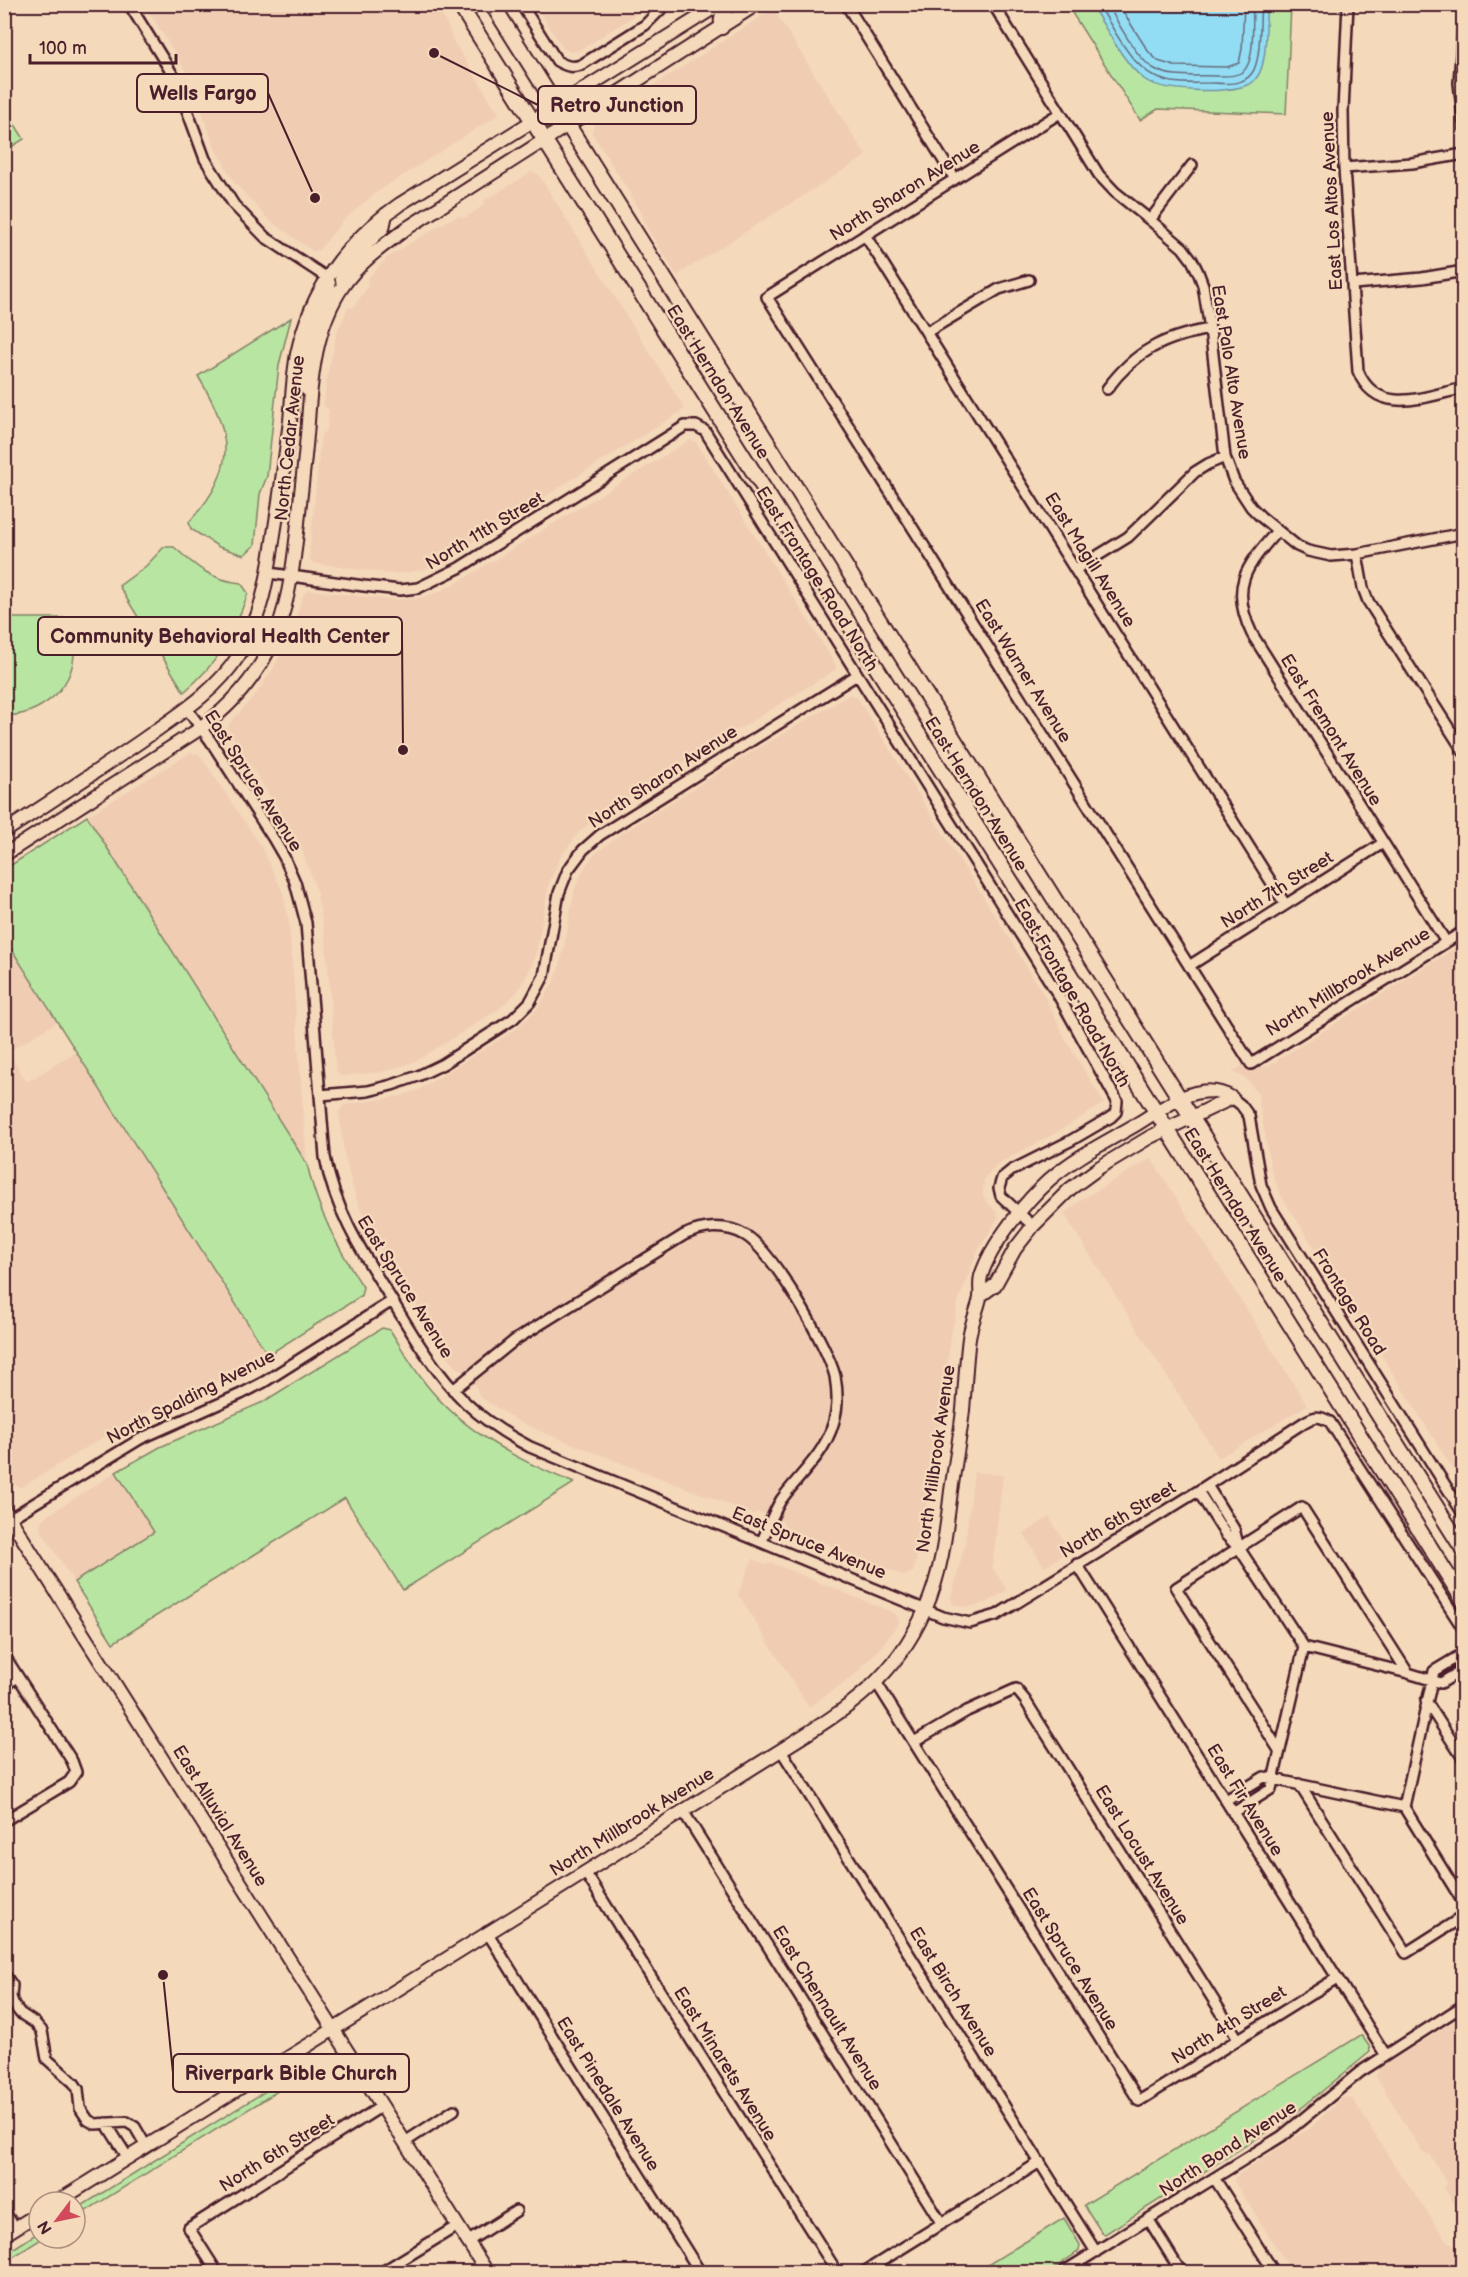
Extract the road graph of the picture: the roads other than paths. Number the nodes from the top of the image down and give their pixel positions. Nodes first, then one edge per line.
1 (129, 4) edge
2 (459, 4) edge
3 (492, 4) edge
4 (521, 4) edge
5 (666, 4) edge
6 (720, 4) edge
7 (734, 4) edge
8 (757, 4) edge
9 (846, 4) edge
10 (993, 4) edge
11 (1348, 4) edge
12 (1464, 12) edge
13 (1463, 27) edge
14 (722, 28) junction
15 (556, 107) junction
16 (1060, 113) junction
17 (533, 122) junction
18 (568, 126) junction
19 (1464, 127) edge
20 (545, 141) junction
21 (1464, 153) edge
22 (1192, 165) dead end
23 (1344, 168) junction
24 (955, 179) junction
25 (386, 214) junction
26 (1150, 220) junction
27 (865, 235) junction
28 (1464, 271) edge
29 (326, 277) junction
30 (1029, 280) dead end
31 (1353, 284) junction
32 (343, 286) junction
33 (767, 297) joint
34 (1210, 329) junction
35 (927, 332) junction
36 (1464, 388) edge
37 (1107, 389) dead end
38 (308, 408) junction
39 (696, 426) joint
40 (1225, 457) junction
41 (1277, 531) junction
42 (1464, 533) edge
43 (1357, 554) junction
44 (1076, 569) junction
45 (269, 573) junction
46 (293, 576) junction
47 (856, 675) junction
48 (187, 709) junction
49 (201, 728) junction
50 (1464, 752) edge
51 (4, 832) edge
52 (1383, 843) junction
53 (4, 855) edge
54 (1285, 904) junction
55 (1464, 931) edge
56 (1446, 942) junction
57 (1188, 966) junction
58 (1251, 1064) joint
59 (320, 1095) junction
60 (1232, 1098) junction
61 (1179, 1100) junction
62 (1155, 1113) junction
63 (1190, 1118) junction
64 (1166, 1129) junction
65 (1019, 1215) junction
66 (1033, 1226) junction
67 (980, 1296) junction
68 (392, 1301) junction
69 (453, 1390) junction
70 (1207, 1485) junction
71 (1198, 1491) junction
72 (1464, 1515) edge
73 (6, 1517) edge
74 (762, 1541) junction
75 (1239, 1548) junction
76 (1464, 1551) edge
77 (1077, 1564) junction
78 (1464, 1601) edge
79 (925, 1609) junction
80 (1464, 1630) edge
81 (1304, 1647) junction
82 (1464, 1653) edge
83 (4, 1655) edge
84 (1464, 1669) edge
85 (1408, 1673) junction
86 (18, 1677) junction
87 (1431, 1681) junction
88 (876, 1682) junction
89 (4, 1685) edge
90 (1426, 1701) junction
91 (914, 1742) junction
92 (781, 1750) junction
93 (1279, 1750) junction
94 (1464, 1760) edge
95 (1274, 1779) junction
96 (1299, 1784) junction
97 (1226, 1800) junction
98 (1404, 1806) junction
99 (683, 1811) junction
100 (1233, 1813) junction
101 (4, 1821) edge
102 (585, 1872) junction
103 (1464, 1904) edge
104 (1464, 1916) edge
105 (487, 1932) junction
106 (4, 1974) edge
107 (1337, 1978) junction
108 (1464, 2005) edge
109 (334, 2029) junction
110 (1238, 2039) junction
111 (1385, 2054) junction
112 (1139, 2101) joint
113 (382, 2106) junction
114 (454, 2110) dead end
115 (106, 2123) junction
116 (405, 2142) junction
117 (146, 2146) junction
118 (128, 2158) junction
119 (1040, 2162) junction
120 (1215, 2179) junction
121 (76, 2190) edge
122 (4, 2211) edge
123 (516, 2211) dead end
124 (1149, 2220) junction
125 (27, 2221) edge
126 (942, 2223) junction
127 (457, 2226) junction
128 (10, 2232) edge
129 (467, 2242) junction
130 (1096, 2252) junction
131 (217, 2272) edge
132 (382, 2272) edge
133 (487, 2272) edge
134 (700, 2272) edge
135 (837, 2272) edge
136 (864, 2272) edge
137 (1063, 2272) edge
138 (1181, 2272) edge
139 (1274, 2272) edge

1 - 29 street
2 - 17 main road, East Herndon Avenue
3 - 15 main road, East Herndon Avenue
4 - 5 street
6 - 15 main road, North Cedar Avenue
7 - 14 main road
8 - 14 main road, North Cedar Avenue
9 - 24 street
10 - 16 street, East Palo Alto Avenue
11 - 23 street, East Los Altos Avenue
12 - 13 street
13 - 19 street
14 - 18 main road, North Cedar Avenue
15 - 17 main road, North Cedar Avenue
15 - 18 main road, East Herndon Avenue
16 - 24 street, North Sharon Avenue
16 - 26 street, East Palo Alto Avenue
17 - 20 main road, East Herndon Avenue
17 - 25 main road, North Cedar Avenue
18 - 20 main road, North Cedar Avenue
18 - 61 main road, East Herndon Avenue
20 - 32 main road, North Cedar Avenue
20 - 62 main road, East Herndon Avenue
21 - 23 street
22 - 26 street
23 - 31 street, East Los Altos Avenue
24 - 27 street, North Sharon Avenue
25 - 29 main road, North Cedar Avenue
25 - 32 main road
26 - 34 street, East Palo Alto Avenue
27 - 33 street, North Sharon Avenue
27 - 35 street, East Magill Avenue
28 - 31 street
29 - 38 main road
29 - 45 main road, North Cedar Avenue
30 - 35 street
31 - 36 street, East Los Altos Avenue
32 - 38 main road, North Cedar Avenue
33 - 57 street, East Warner Avenue
34 - 37 street
34 - 40 street, East Palo Alto Avenue
35 - 44 street, East Magill Avenue
38 - 46 main road, North Cedar Avenue
39 - 46 street, North 11th Street
39 - 47 street, East Frontage Road North
40 - 41 street, East Palo Alto Avenue
40 - 44 street
41 - 43 street, East Palo Alto Avenue
41 - 52 street, East Fremont Avenue
42 - 43 street, East Palo Alto Avenue
43 - 50 street
44 - 54 street, East Magill Avenue
45 - 46 street, North 11th Street
45 - 48 main road, North Cedar Avenue
46 - 49 main road, North Cedar Avenue
47 - 59 street, North Sharon Avenue
47 - 65 street, East Frontage Road North
48 - 49 street, East Spruce Avenue
48 - 51 main road, North Cedar Avenue
49 - 53 main road, North Cedar Avenue
49 - 59 street, East Spruce Avenue
52 - 54 street, North 7th Street
52 - 56 street, East Fremont Avenue
54 - 57 street, North 7th Street
55 - 56 street, North Millbrook Avenue
56 - 58 street, North Millbrook Avenue
57 - 58 street, East Warner Avenue
59 - 68 street, East Spruce Avenue
60 - 61 main road, North Millbrook Avenue
60 - 63 main road, North Millbrook Avenue
60 - 72 street, Frontage Road
61 - 62 main road, North Millbrook Avenue
61 - 63 main road, East Herndon Avenue
62 - 64 main road, East Herndon Avenue
62 - 65 main road, North Millbrook Avenue
63 - 64 main road, North Millbrook Avenue
63 - 76 main road, East Herndon Avenue
64 - 66 main road, North Millbrook Avenue
64 - 78 main road, East Herndon Avenue
65 - 66 street, East Frontage Road North
65 - 67 main road, North Millbrook Avenue
66 - 67 main road, North Millbrook Avenue
67 - 79 main road, North Millbrook Avenue
68 - 69 street, East Spruce Avenue
68 - 73 street, North Spalding Avenue
69 - 74 street, East Spruce Avenue
69 - 74 street
70 - 71 street, North 6th Street
70 - 75 street
70 - 80 street, North 6th Street
71 - 75 street
71 - 77 street, North 6th Street
73 - 109 main road, East Alluvial Avenue
74 - 79 street, East Spruce Avenue
75 - 81 street
75 - 85 street
75 - 93 street
77 - 79 street, North 6th Street
77 - 97 street, East Fir Avenue
79 - 88 main road, North Millbrook Avenue
81 - 85 street
81 - 93 street
82 - 87 street
83 - 86 street
84 - 87 street
85 - 87 street
86 - 89 street
86 - 101 street
87 - 90 street
88 - 91 street, East Spruce Avenue
88 - 92 main road, North Millbrook Avenue
90 - 94 street
90 - 98 street
91 - 110 street, East Locust Avenue
91 - 112 street, East Spruce Avenue
92 - 99 main road, North Millbrook Avenue
92 - 119 street, East Birch Avenue
93 - 95 street
95 - 96 street
95 - 97 street
95 - 100 street
96 - 98 street
96 - 104 street
97 - 100 street, East Fir Avenue
98 - 103 street
99 - 102 main road, North Millbrook Avenue
99 - 126 street, East Chennault Avenue
100 - 107 street, East Fir Avenue
102 - 105 main road, North Millbrook Avenue
102 - 135 street, East Minarets Avenue
105 - 109 main road, North Millbrook Avenue
105 - 134 street, East Pinedale Avenue
106 - 115 street
107 - 110 street, North 4th Street
107 - 111 street, East Fir Avenue
108 - 111 street, North Bond Avenue
109 - 113 main road, East Alluvial Avenue
109 - 117 main road, North Millbrook Avenue
110 - 112 street, North 4th Street
111 - 120 street, North Bond Avenue
113 - 116 main road, East Alluvial Avenue
113 - 131 street, North 6th Street
114 - 116 street
115 - 117 street
115 - 118 street
116 - 127 main road, East Alluvial Avenue
117 - 118 main road, North Millbrook Avenue
118 - 121 main road, North Millbrook Avenue
119 - 126 street
119 - 130 street, East Birch Avenue
120 - 124 street, North Bond Avenue
120 - 139 street
122 - 128 street
123 - 129 street
124 - 130 street, North Bond Avenue
124 - 138 street
125 - 128 main road
126 - 136 street
127 - 129 main road, East Alluvial Avenue
127 - 132 street
129 - 133 main road, East Alluvial Avenue
130 - 137 street, North Bond Avenue

